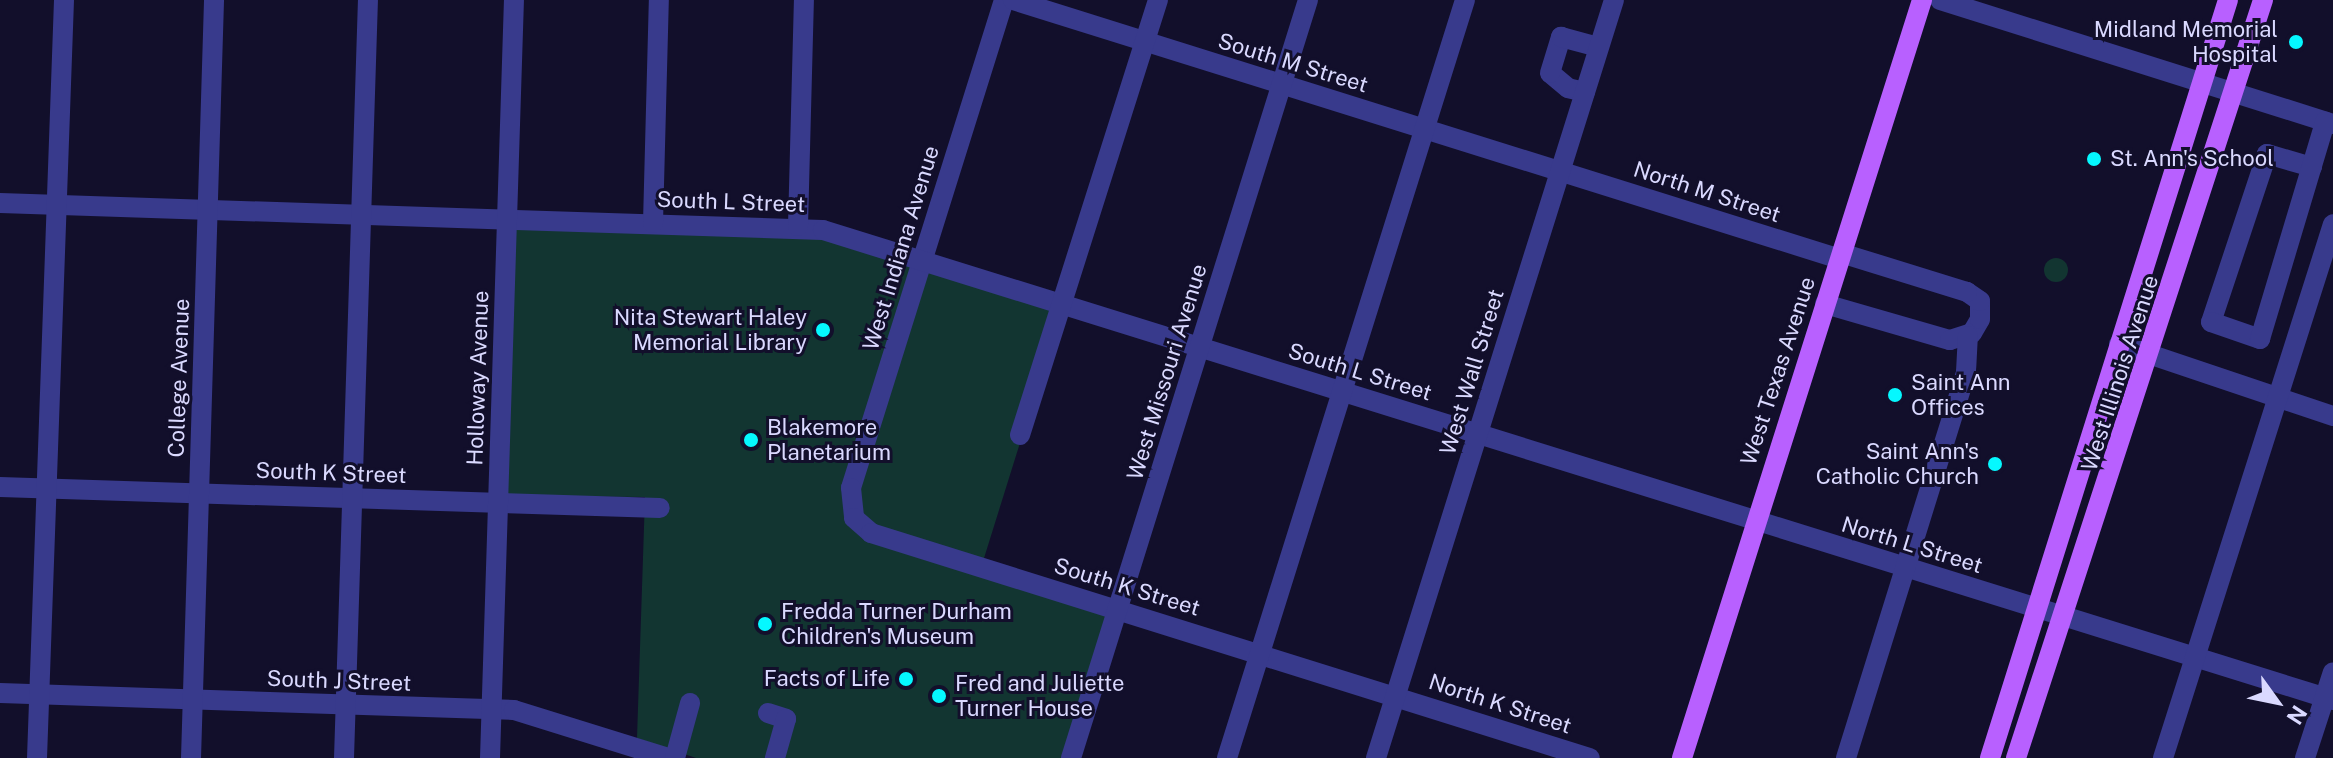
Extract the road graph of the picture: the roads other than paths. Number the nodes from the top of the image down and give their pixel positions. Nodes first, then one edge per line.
1 (64, 0) edge
2 (214, 0) edge
3 (368, 0) edge
4 (514, 0) edge
5 (659, 0) edge
6 (804, 0) edge
7 (1004, 0) edge
8 (1013, 0) edge
9 (1158, 0) edge
10 (1308, 0) edge
11 (1465, 0) edge
12 (1614, 0) edge
13 (1922, 0) edge
14 (1940, 0) edge
15 (2228, 0) edge
16 (2263, 0) edge
17 (1145, 42) junction
18 (1599, 47) junction
19 (2202, 84) junction
20 (1282, 85) junction
21 (1585, 92) junction
22 (2234, 93) junction
23 (2329, 123) edge
24 (1425, 129) junction
25 (2312, 167) junction
26 (1560, 171) junction
27 (0, 203) edge
28 (57, 205) junction
29 (208, 210) junction
30 (361, 215) junction
31 (507, 219) junction
32 (653, 223) junction
33 (2333, 224) edge
34 (798, 226) junction
35 (1840, 256) junction
36 (922, 262) junction
37 (1825, 304) junction
38 (1063, 305) junction
39 (1968, 336) junction
40 (2119, 344) junction
41 (1200, 347) junction
42 (2151, 357) junction
43 (1342, 392) junction
44 (2278, 398) junction
45 (2333, 416) edge
46 (1478, 434) junction
47 (1020, 435) dead end
48 (0, 487) edge
49 (46, 488) junction
50 (199, 493) junction
51 (354, 498) junction
52 (498, 503) junction
53 (660, 508) dead end
54 (852, 512) joint
55 (1755, 522) junction
56 (1906, 568) junction
57 (1117, 609) junction
58 (2038, 609) junction
59 (2065, 617) junction
60 (1259, 654) junction
61 (2195, 657) junction
62 (2333, 672) edge
63 (0, 693) edge
64 (39, 695) junction
65 (1395, 697) junction
66 (2329, 698) edge
67 (193, 700) junction
68 (690, 703) dead end
69 (346, 706) junction
70 (492, 710) junction
71 (768, 713) dead end
72 (634, 753) edge
73 (37, 758) edge
74 (191, 758) edge
75 (344, 758) edge
76 (490, 758) edge
77 (668, 758) edge
78 (675, 758) edge
79 (775, 758) edge
80 (1071, 758) edge
81 (1227, 758) edge
82 (1376, 758) edge
83 (1590, 758) edge
84 (1682, 758) edge
85 (1846, 758) edge
86 (1990, 758) edge
87 (2016, 758) edge
88 (2163, 758) edge
89 (2305, 758) edge

1 - 28 street
2 - 29 street, College Avenue
3 - 30 street
4 - 31 street, Holloway Avenue
5 - 32 street
6 - 34 street
7 - 36 street, West Indiana Avenue
8 - 17 street, South M Street
9 - 17 street
10 - 20 street, West Missouri Avenue
11 - 24 street
12 - 18 street, West Wall Street
13 - 35 main road, West Texas Avenue
14 - 19 street
15 - 19 main road, West Illinois Avenue
16 - 22 main road, West Illinois Avenue
17 - 20 street, South M Street
17 - 38 street
18 - 21 street, West Wall Street
18 - 21 street
19 - 22 street
19 - 40 main road, West Illinois Avenue
20 - 24 street, South M Street
20 - 41 street, West Missouri Avenue
21 - 26 street, West Wall Street
22 - 23 street
22 - 42 main road, West Illinois Avenue
23 - 25 street
24 - 26 street, South M Street
24 - 43 street
25 - 25 street
26 - 35 street, North M Street
26 - 46 street, West Wall Street
27 - 28 street, South L Street
28 - 29 street, South L Street
28 - 49 street
29 - 30 street, South L Street
29 - 50 street, College Avenue
30 - 31 street, South L Street
30 - 51 street
31 - 32 street, South L Street
31 - 52 street, Holloway Avenue
32 - 34 street, South L Street
33 - 44 street
34 - 36 street, South L Street
35 - 37 main road, West Texas Avenue
35 - 39 street, North M Street
36 - 38 street, South L Street
36 - 54 street, West Indiana Avenue
37 - 39 street
37 - 55 main road, West Texas Avenue
38 - 41 street, South L Street
38 - 47 street
39 - 56 street
40 - 42 street
40 - 58 main road, West Illinois Avenue
41 - 43 street, South L Street
41 - 57 street, West Missouri Avenue
42 - 44 street
42 - 59 main road, West Illinois Avenue
43 - 46 street, South L Street
43 - 60 street
44 - 45 street
44 - 61 street
46 - 55 street, North L Street
46 - 65 street, West Wall Street
48 - 49 street, South K Street
49 - 50 street, South K Street
49 - 64 street
50 - 51 street, South K Street
50 - 67 street, College Avenue
51 - 52 street, South K Street
51 - 69 street
52 - 53 street, South K Street
52 - 70 street, Holloway Avenue
54 - 57 street, South K Street
55 - 56 street, North L Street
55 - 84 main road, West Texas Avenue
56 - 58 street, North L Street
56 - 85 street
57 - 60 street, South K Street
57 - 80 street, West Missouri Avenue
58 - 59 street, North L Street
58 - 86 main road, West Illinois Avenue
59 - 61 street, North L Street
59 - 87 main road, West Illinois Avenue
60 - 65 street, South K Street
60 - 81 street
61 - 66 street, North L Street
61 - 88 street
62 - 66 street
63 - 64 street, South J Street
64 - 67 street, South J Street
64 - 73 street
65 - 82 street, West Wall Street
65 - 83 street, North K Street
66 - 89 street
67 - 69 street, South J Street
67 - 74 street, College Avenue
68 - 78 street
69 - 70 street, South J Street
69 - 75 street
70 - 72 street, South J Street
70 - 76 street, Holloway Avenue
71 - 79 street
72 - 77 street, South J Street

